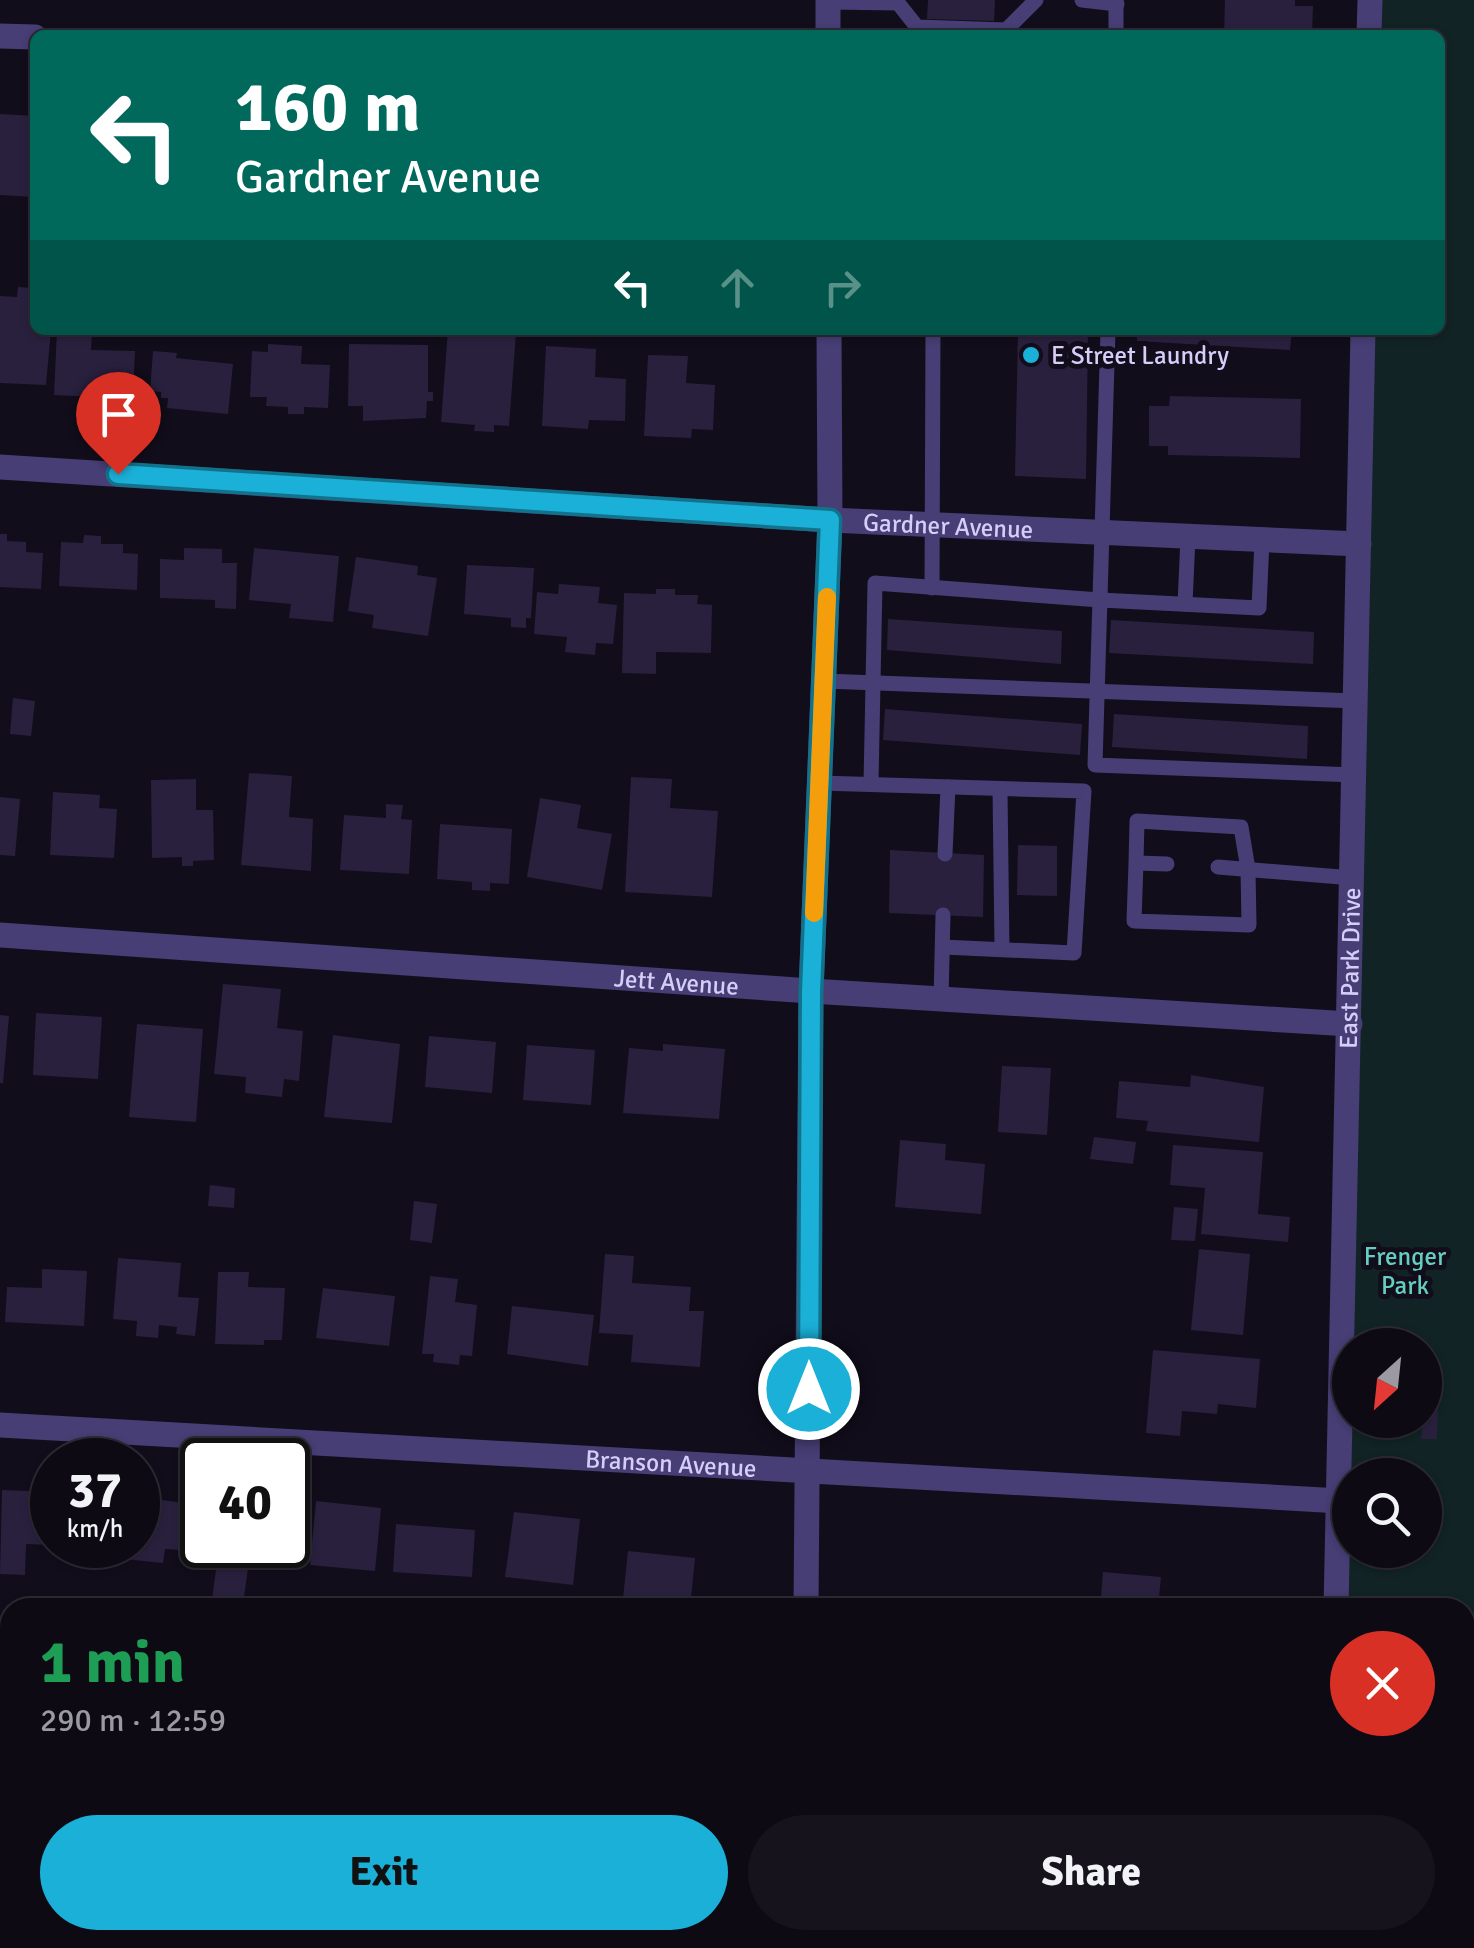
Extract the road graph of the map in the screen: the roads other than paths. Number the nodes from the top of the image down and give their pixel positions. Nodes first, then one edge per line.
1 (1036, 0) edge
2 (1082, 0) edge
3 (1370, 0) edge
4 (828, 1) edge
5 (900, 2) edge
6 (1117, 2) edge
7 (828, 30) edge
8 (1116, 30) edge
9 (1369, 30) edge
10 (0, 36) edge
11 (30, 37) edge
12 (829, 335) edge
13 (933, 335) edge
14 (1108, 335) edge
15 (1363, 335) edge
16 (0, 467) edge
17 (830, 520) junction
18 (932, 525) junction
19 (1102, 533) junction
20 (1188, 537) junction
21 (1262, 540) junction
22 (1359, 544) junction
23 (932, 588) junction
24 (1100, 600) junction
25 (1185, 604) junction
26 (824, 682) junction
27 (873, 682) junction
28 (1097, 693) junction
29 (1356, 701) junction
30 (1095, 765) junction
31 (1354, 775) junction
32 (820, 783) junction
33 (871, 784) junction
34 (948, 787) junction
35 (1000, 789) junction
36 (1084, 791) junction
37 (945, 854) dead end
38 (1136, 863) junction
39 (1167, 864) dead end
40 (1218, 867) dead end
41 (1248, 869) junction
42 (1353, 878) junction
43 (943, 915) dead end
44 (0, 935) edge
45 (943, 947) junction
46 (1002, 949) junction
47 (811, 992) junction
48 (941, 999) junction
49 (1350, 1024) junction
50 (0, 1425) edge
51 (1342, 1458) edge
52 (808, 1469) junction
53 (1332, 1499) edge
54 (1338, 1568) edge
55 (806, 1598) edge
56 (1336, 1598) edge

1 - 5 lane
2 - 6 lane
3 - 9 street
4 - 5 lane
4 - 7 street
6 - 8 lane
10 - 11 street
12 - 17 street
13 - 18 lane
14 - 19 lane
15 - 22 street, East Park Drive
16 - 17 street, Gardner Avenue
17 - 18 street, Gardner Avenue
17 - 26 street
18 - 19 street, Gardner Avenue
18 - 23 lane
19 - 20 street, Gardner Avenue
19 - 24 lane
20 - 21 street, Gardner Avenue
20 - 25 lane
21 - 22 street, Gardner Avenue
21 - 25 lane
22 - 29 street, East Park Drive
23 - 24 lane
23 - 27 lane
24 - 25 lane
24 - 28 lane
26 - 27 lane
26 - 32 street
27 - 28 lane
27 - 33 lane
28 - 29 lane
28 - 30 lane
29 - 31 street, East Park Drive
30 - 31 lane
30 - 36 lane
31 - 42 street, East Park Drive
32 - 33 lane
32 - 47 street
33 - 34 lane
34 - 35 lane
34 - 37 lane
35 - 36 lane
35 - 46 lane
36 - 46 lane
38 - 39 lane
38 - 41 lane
38 - 41 lane
40 - 41 lane
41 - 42 lane
42 - 49 street, East Park Drive
43 - 45 lane
44 - 47 street, Jett Avenue
45 - 46 lane
45 - 48 lane
47 - 48 street, Jett Avenue
47 - 52 street
48 - 49 street, Jett Avenue
49 - 51 street, East Park Drive
50 - 52 street, Branson Avenue
52 - 53 street, Branson Avenue
52 - 55 street
54 - 56 street, East Park Drive

